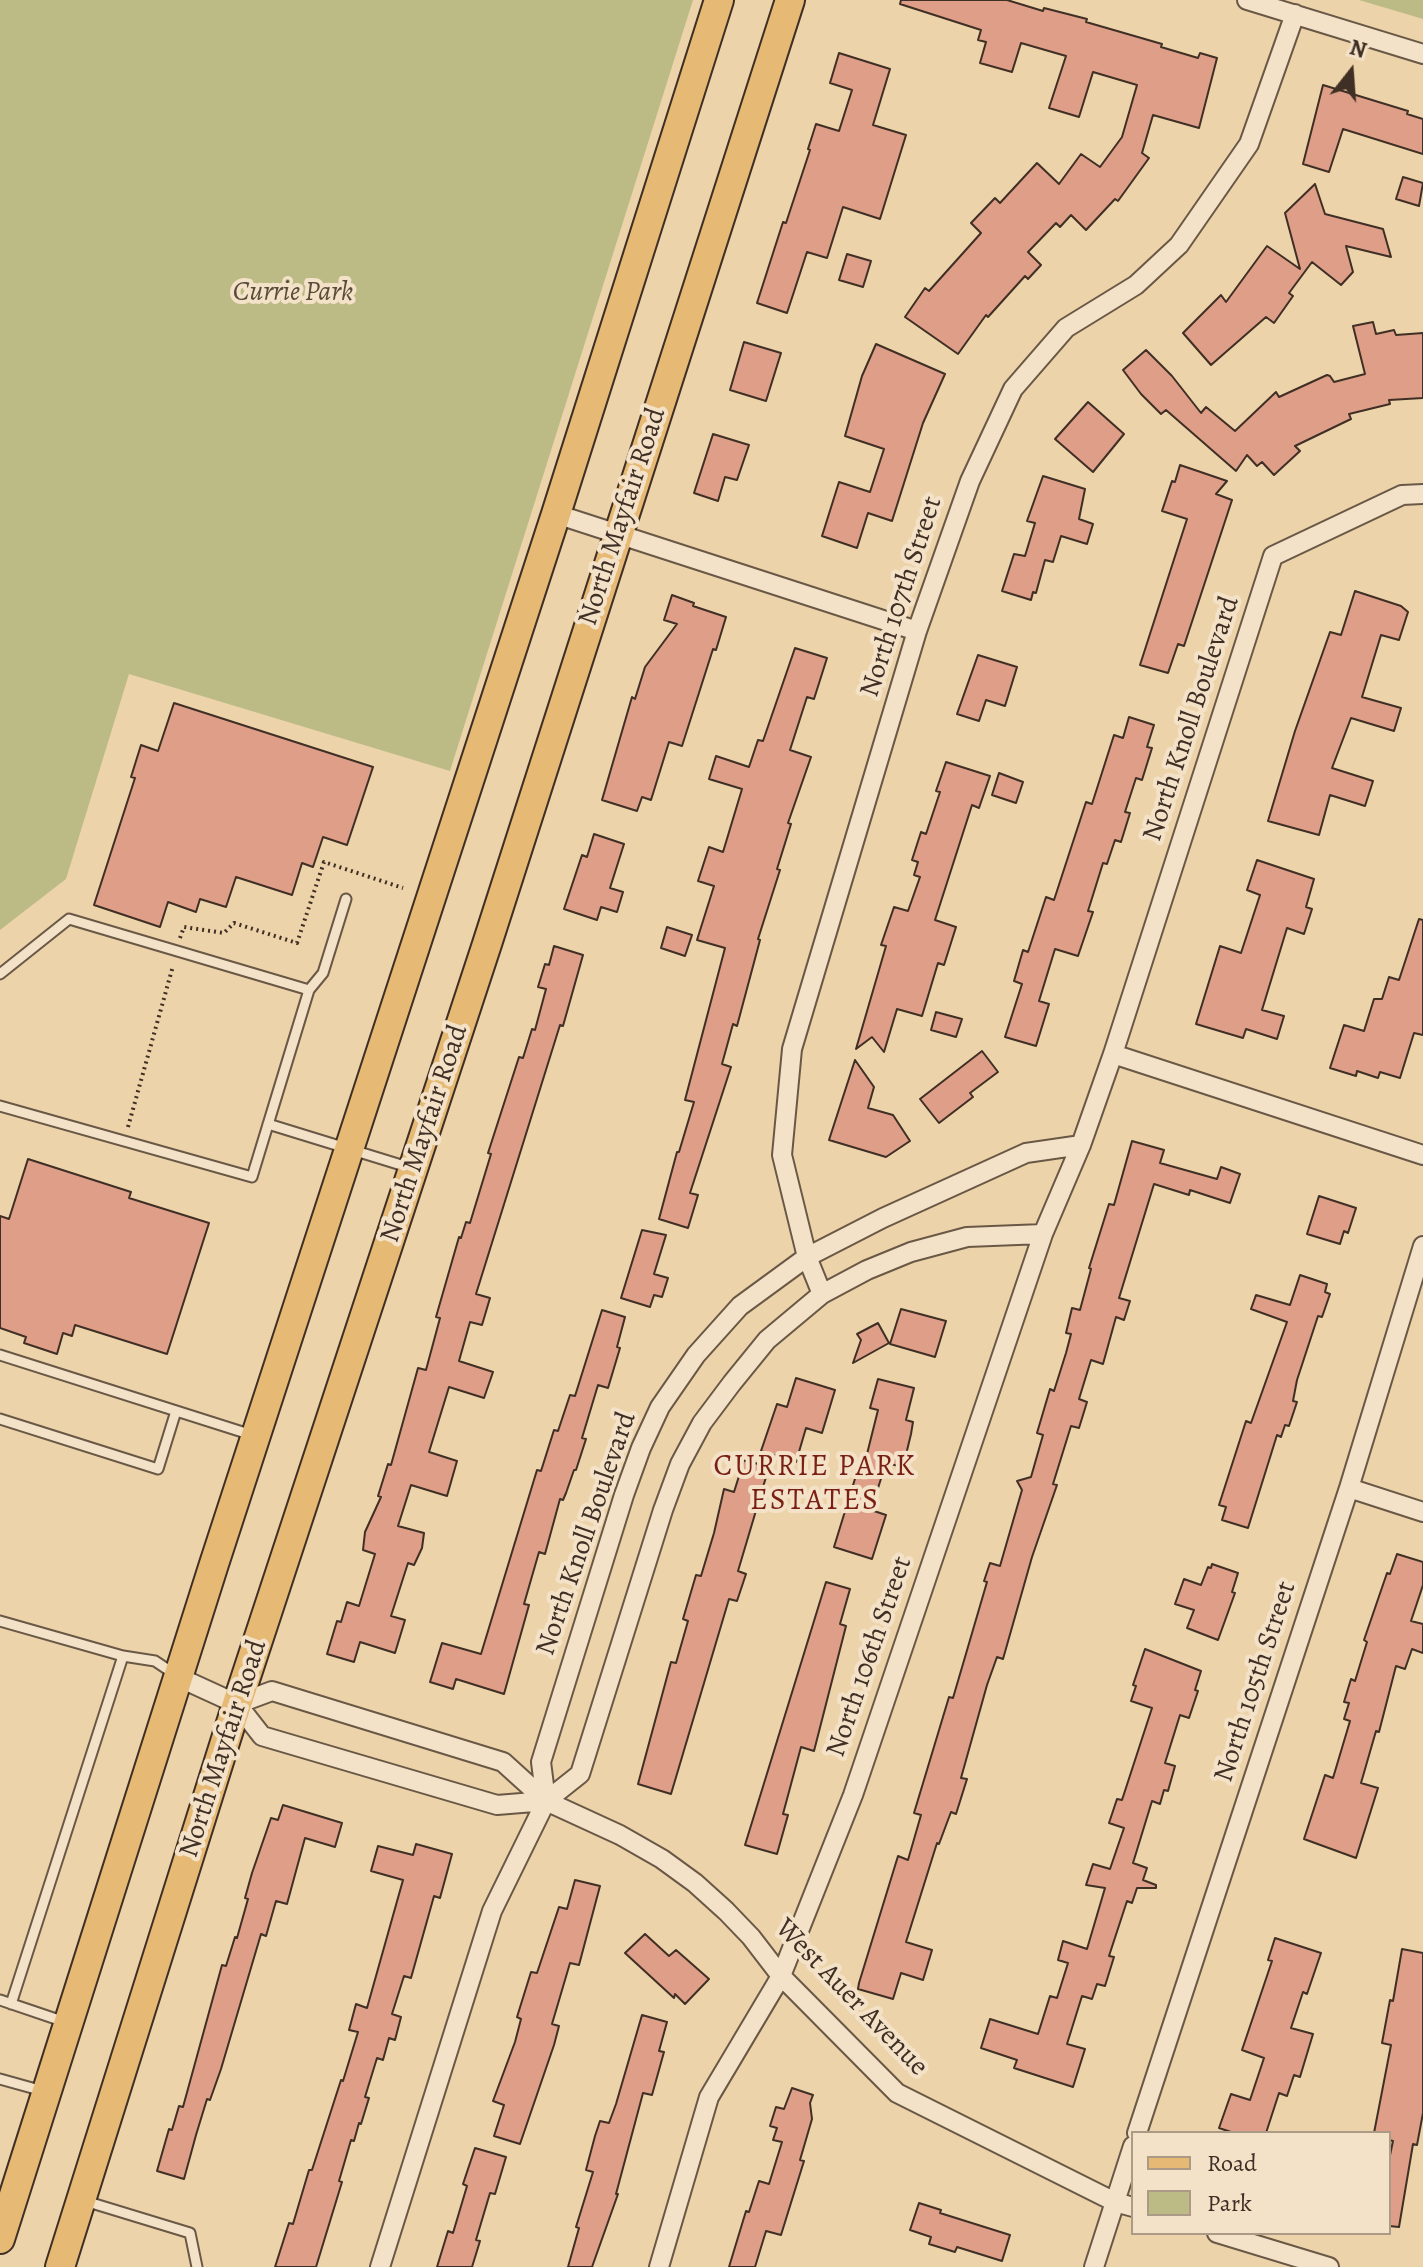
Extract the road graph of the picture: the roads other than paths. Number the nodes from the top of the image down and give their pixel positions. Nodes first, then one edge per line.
1 (719, 0) edge
2 (790, 0) edge
3 (1247, 0) edge
4 (1295, 14) junction
5 (1423, 54) edge
6 (1423, 494) edge
7 (556, 514) junction
8 (618, 532) junction
9 (917, 631) junction
10 (346, 899) dead end
11 (0, 974) edge
12 (309, 990) junction
13 (1113, 1054) junction
14 (0, 1106) edge
15 (268, 1124) junction
16 (1081, 1145) junction
17 (348, 1149) junction
18 (1423, 1155) edge
19 (414, 1169) junction
20 (1043, 1234) junction
21 (1423, 1246) edge
22 (807, 1257) junction
23 (822, 1294) junction
24 (0, 1355) edge
25 (176, 1411) junction
26 (0, 1419) edge
27 (256, 1436) junction
28 (1349, 1488) junction
29 (1423, 1512) edge
30 (0, 1621) edge
31 (123, 1656) junction
32 (178, 1677) junction
33 (237, 1704) junction
34 (546, 1801) junction
35 (781, 1976) junction
36 (0, 2000) edge
37 (11, 2004) junction
38 (69, 2023) junction
39 (0, 2079) edge
40 (46, 2092) junction
41 (1138, 2131) edge
42 (1131, 2152) edge
43 (81, 2200) junction
44 (1115, 2202) junction
45 (6, 2203) edge
46 (1131, 2206) edge
47 (1224, 2235) edge
48 (0, 2239) edge
49 (60, 2267) edge
50 (197, 2267) edge
51 (380, 2267) edge
52 (659, 2267) edge
53 (1094, 2267) edge
54 (1329, 2267) edge

1 - 7 main road
2 - 8 main road, North Mayfair Road
3 - 4 street
4 - 5 street
4 - 9 street, North 107th Street
6 - 13 street, North Knoll Boulevard
7 - 8 street
7 - 17 main road
8 - 9 street
8 - 19 main road, North Mayfair Road
9 - 22 street, North 107th Street
10 - 12 lane
11 - 12 lane
12 - 15 lane
13 - 16 street, North 106th Street
13 - 18 street
14 - 15 lane
15 - 17 lane
16 - 20 street, North 106th Street
16 - 22 street, North Knoll Boulevard
17 - 19 lane
17 - 27 main road
19 - 33 main road, North Mayfair Road
20 - 23 street
20 - 35 street, North 106th Street
21 - 28 street, North 105th Street
22 - 23 street, North 107th Street
22 - 34 street, North Knoll Boulevard
23 - 34 street
24 - 25 lane
25 - 26 lane
25 - 27 lane
27 - 32 main road
28 - 29 street
28 - 41 street, North 105th Street
30 - 31 lane
31 - 32 lane
31 - 37 lane
32 - 33 street, West Auer Avenue
32 - 38 main road
33 - 34 street, West Auer Avenue
33 - 34 street, West Auer Avenue
33 - 43 main road, North Mayfair Road
34 - 35 street, West Auer Avenue
34 - 51 street
35 - 44 street, West Auer Avenue
35 - 52 street, North 106th Street
36 - 37 lane
37 - 38 lane
38 - 40 main road
39 - 40 lane
40 - 45 main road
42 - 44 street
43 - 49 main road, North Mayfair Road
43 - 50 lane
44 - 46 street, West Auer Avenue
44 - 53 street
45 - 48 main road
47 - 54 street

